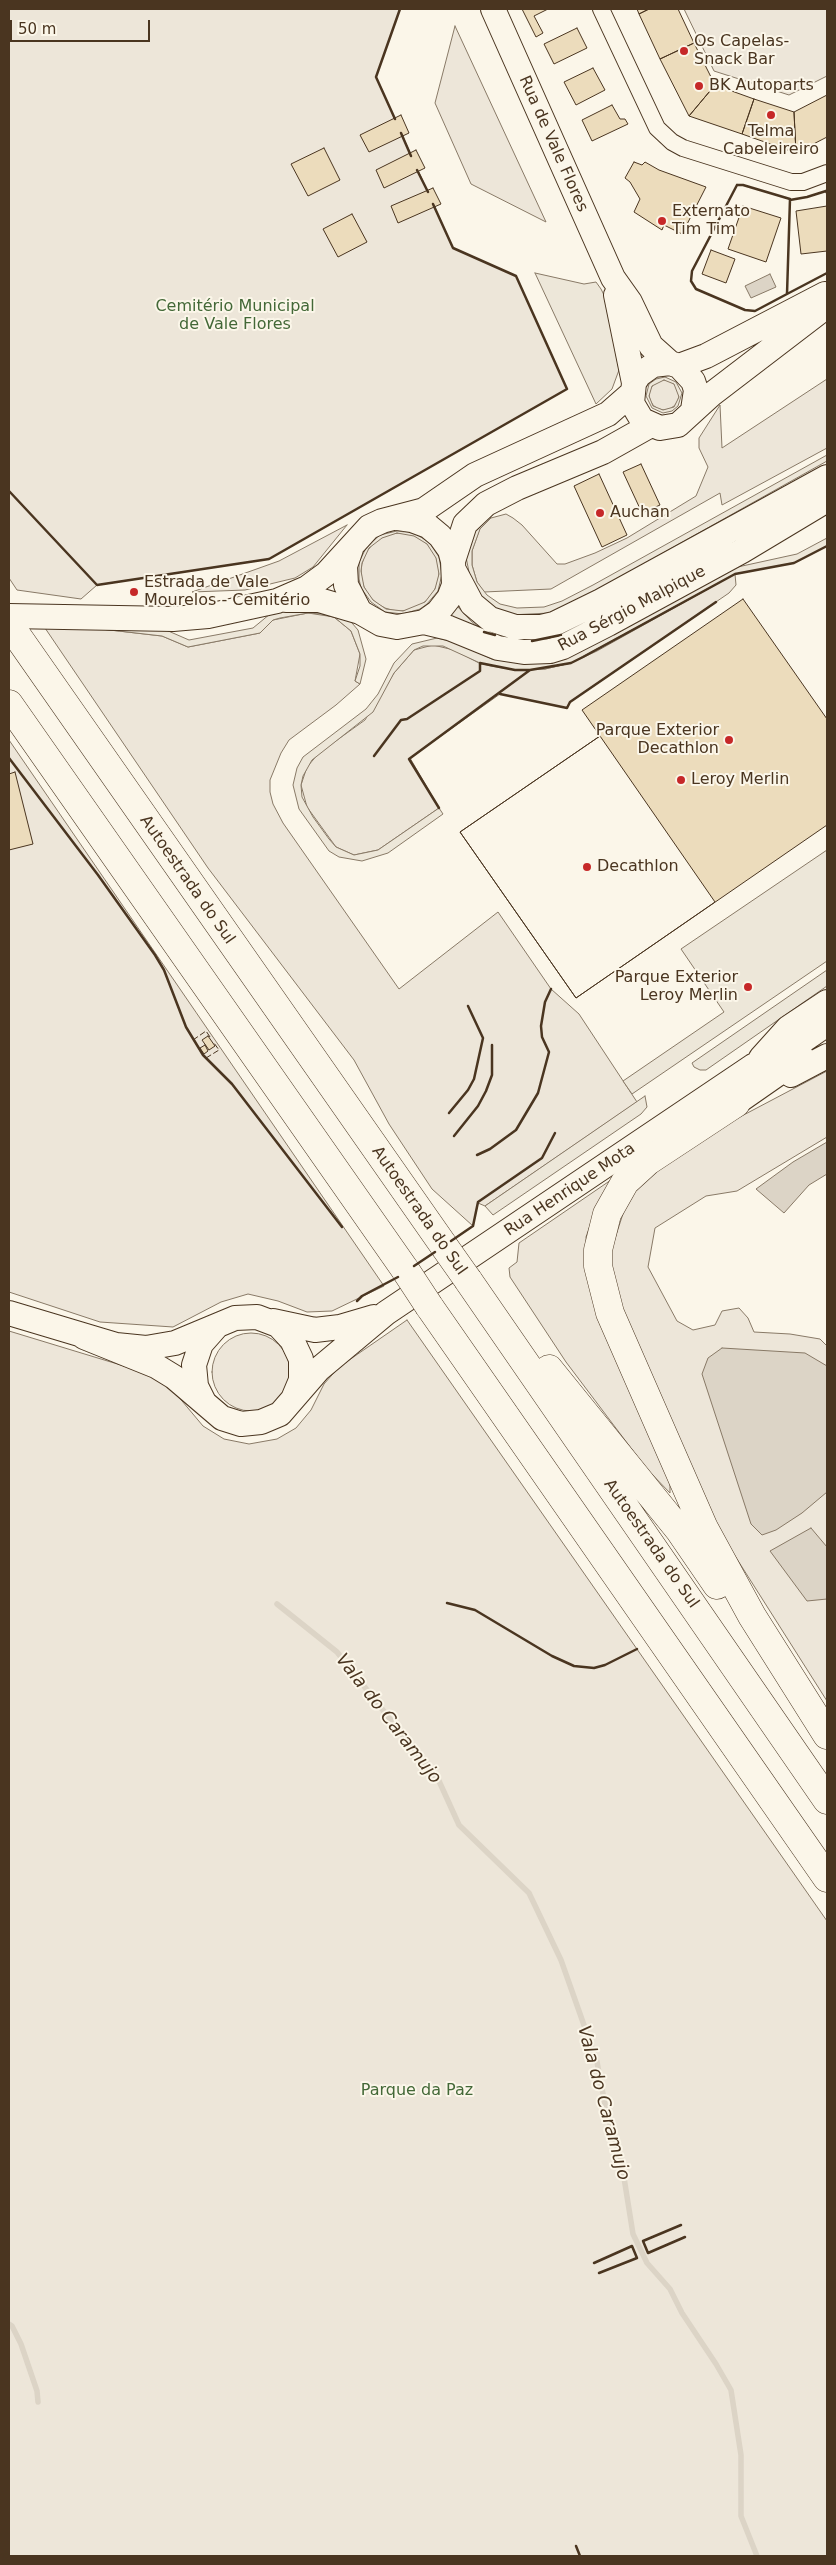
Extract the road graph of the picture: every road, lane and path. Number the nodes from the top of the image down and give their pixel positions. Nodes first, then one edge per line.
1 (493, 9) edge
2 (601, 9) edge
3 (827, 173) edge
4 (613, 278) junction
5 (827, 293) edge
6 (827, 306) edge
7 (675, 365) junction
8 (633, 388) junction
9 (693, 410) junction
10 (651, 425) junction
11 (827, 476) edge
12 (827, 500) edge
13 (396, 518) junction
14 (350, 549) junction
15 (454, 567) junction
16 (277, 601) junction
17 (360, 612) junction
18 (9, 616) edge
19 (424, 622) junction
20 (9, 624) edge
21 (9, 704) edge
22 (827, 1002) edge
23 (827, 1024) edge
24 (827, 1041) edge
25 (827, 1056) edge
26 (753, 1066) junction
27 (736, 1103) junction
28 (486, 1306) junction
29 (9, 1313) edge
30 (386, 1313) junction
31 (268, 1320) junction
32 (224, 1322) junction
33 (84, 1337) junction
34 (293, 1399) junction
35 (207, 1405) junction
36 (827, 1735) edge
37 (827, 1800) edge
38 (827, 1878) edge

1 - 4 street, Rua de Vale Flores
2 - 3 street
4 - 7 street, Rua de Vale Flores
4 - 8 street, Rua de Vale Flores
5 - 7 street
6 - 9 street
7 - 8 street
7 - 9 street
8 - 10 street
8 - 13 street
9 - 10 street
10 - 15 street
11 - 15 street, Rua Sérgio Malpique
12 - 19 street, Rua Sérgio Malpique
13 - 14 street
13 - 15 street
14 - 16 street
14 - 17 street
15 - 19 street
16 - 17 street
16 - 18 street
17 - 19 street
20 - 28 highway, Autoestrada do Sul, bridge
21 - 38 highway, bridge
22 - 26 street, Rua Henrique Mota
23 - 26 street, Rua Henrique Mota
24 - 27 street
25 - 27 street
26 - 30 street, Rua Henrique Mota
27 - 36 highway
28 - 36 highway
28 - 37 highway, Autoestrada do Sul
29 - 33 street
30 - 31 street, Rua Henrique Mota
30 - 34 street, Rua Henrique Mota
31 - 32 street
31 - 34 street
32 - 33 street
32 - 35 street
33 - 35 street
34 - 35 street

